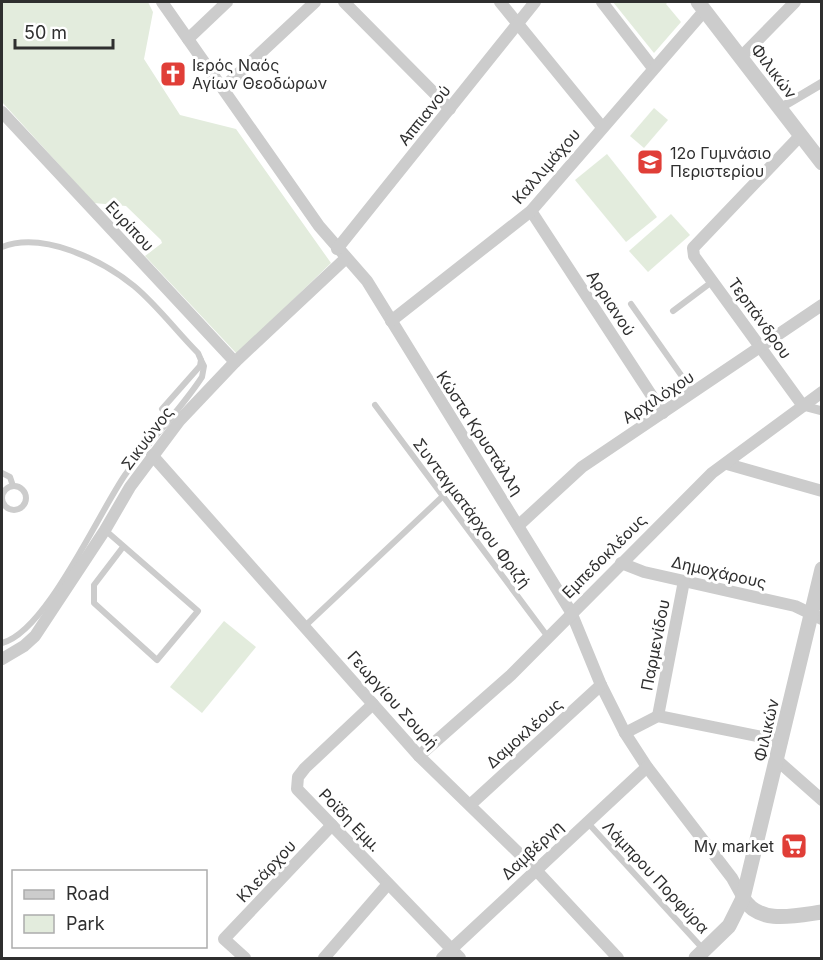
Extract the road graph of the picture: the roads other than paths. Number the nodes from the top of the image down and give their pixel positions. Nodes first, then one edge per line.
1 (162, 2) edge
2 (227, 2) edge
3 (315, 2) edge
4 (344, 2) edge
5 (500, 2) edge
6 (535, 2) edge
7 (602, 2) edge
8 (795, 2) edge
9 (702, 6) edge
10 (518, 24) junction
11 (188, 39) junction
12 (741, 57) junction
13 (653, 68) junction
14 (822, 83) edge
15 (224, 88) junction
16 (780, 108) junction
17 (450, 109) junction
18 (2, 112) edge
19 (602, 127) junction
20 (800, 136) junction
21 (821, 162) edge
22 (531, 211) junction
23 (2, 247) edge
24 (342, 254) junction
25 (713, 280) junction
26 (631, 304) dead end
27 (822, 305) edge
28 (673, 311) dead end
29 (391, 321) junction
30 (762, 347) junction
31 (201, 360) junction
32 (235, 362) junction
33 (822, 392) edge
34 (694, 393) junction
35 (375, 405) dead end
36 (803, 406) junction
37 (162, 409) dead end
38 (822, 411) edge
39 (663, 413) junction
40 (152, 455) junction
41 (728, 464) junction
42 (2, 472) edge
43 (13, 486) junction
44 (822, 491) edge
45 (442, 497) junction
46 (4, 507) edge
47 (519, 525) junction
48 (105, 530) junction
49 (123, 547) junction
50 (621, 563) junction
51 (822, 569) edge
52 (684, 581) junction
53 (571, 612) junction
54 (816, 616) edge
55 (305, 626) junction
56 (549, 637) junction
57 (2, 643) edge
58 (2, 659) edge
59 (601, 685) junction
60 (373, 704) junction
61 (658, 716) junction
62 (625, 733) junction
63 (782, 741) junction
64 (419, 756) junction
65 (778, 761) junction
66 (647, 767) junction
67 (822, 800) edge
68 (470, 805) junction
69 (586, 821) junction
70 (332, 825) junction
71 (535, 869) junction
72 (388, 884) junction
73 (743, 898) junction
74 (822, 901) edge
75 (822, 912) edge
76 (782, 916) junction
77 (700, 954) edge
78 (451, 956) edge
79 (245, 958) edge
80 (324, 958) edge
81 (618, 958) edge

1 - 11 street, Κώστα Κρυστάλλη
2 - 11 street
3 - 15 street
4 - 17 street
5 - 10 street
6 - 10 street, Αππιανού
7 - 13 street
8 - 12 street
9 - 12 street, Φιλικών
9 - 13 street, Καλλιμάχου
10 - 17 street, Αππιανού
10 - 19 street
11 - 15 street, Κώστα Κρυστάλλη
12 - 16 street, Φιλικών
13 - 19 street, Καλλιμάχου
14 - 16 street
15 - 24 street, Κώστα Κρυστάλλη
16 - 20 street, Φιλικών
17 - 24 street, Αππιανού
18 - 32 street, Ευρίπου
19 - 22 street, Καλλιμάχου
20 - 21 street, Φιλικών
20 - 25 street, Τερπάνδρου
22 - 29 street, Καλλιμάχου
22 - 39 street, Αρριανού
23 - 31 lane
24 - 29 street, Κώστα Κρυστάλλη
24 - 32 street, Σικυώνος
25 - 28 lane
25 - 30 street, Τερπάνδρου
26 - 34 lane
27 - 30 street, Αρχιλόχου
29 - 47 street, Κώστα Κρυστάλλη
30 - 34 street, Αρχιλόχου
30 - 36 street, Τερπάνδρου
31 - 37 lane
31 - 57 lane
32 - 40 street, Σικυώνος
33 - 36 street, Εμπεδοκλέους
34 - 39 street, Αρχιλόχου
35 - 45 lane, Συνταγματάρχου Φριζή
36 - 38 street
36 - 41 street, Εμπεδοκλέους
39 - 47 street, Αρχιλόχου
40 - 48 street, Σικυώνος
40 - 55 street, Γεωργίου Σουρή
41 - 44 street
41 - 50 street, Εμπεδοκλέους
42 - 43 lane
43 - 46 lane
43 - 46 lane
45 - 55 lane
45 - 56 lane, Συνταγματάρχου Φριζή
47 - 53 street, Κώστα Κρυστάλλη
48 - 49 lane
48 - 58 street, Σικυώνος
49 - 49 lane
50 - 52 street, Δημοχάρους
50 - 53 street, Εμπεδοκλέους
51 - 54 street, Φιλικών
52 - 54 street, Δημοχάρους
52 - 61 street, Παρμενίδου
53 - 56 street, Εμπεδοκλέους
53 - 59 street, Κώστα Κρυστάλλη
54 - 63 street, Φιλικών
55 - 60 street, Γεωργίου Σουρή
56 - 64 street, Εμπεδοκλέους
59 - 62 street, Κώστα Κρυστάλλη
59 - 68 street, Δαμοκλέους
60 - 64 street, Γεωργίου Σουρή
60 - 70 street, Ροϊδη Εμμ.
61 - 62 street
61 - 63 street
62 - 66 street, Κώστα Κρυστάλλη
63 - 65 street, Φιλικών
64 - 68 street, Γεωργίου Σουρή
65 - 67 street
65 - 73 street, Φιλικών
66 - 69 street, Δαμβέργη
66 - 73 street, Κώστα Κρυστάλλη
68 - 71 street, Γεωργίου Σουρή
69 - 71 street, Δαμβέργη
69 - 77 lane, Λάμπρου Πορφύρα
70 - 72 street, Ροϊδη Εμμ.
70 - 79 street, Κλεάρχου
71 - 78 street, Δαμβέργη
71 - 81 street, Γεωργίου Σουρή
72 - 78 street, Ροϊδη Εμμ.
72 - 80 street
73 - 76 street
73 - 77 street, Φιλικών
74 - 76 street
75 - 76 street

